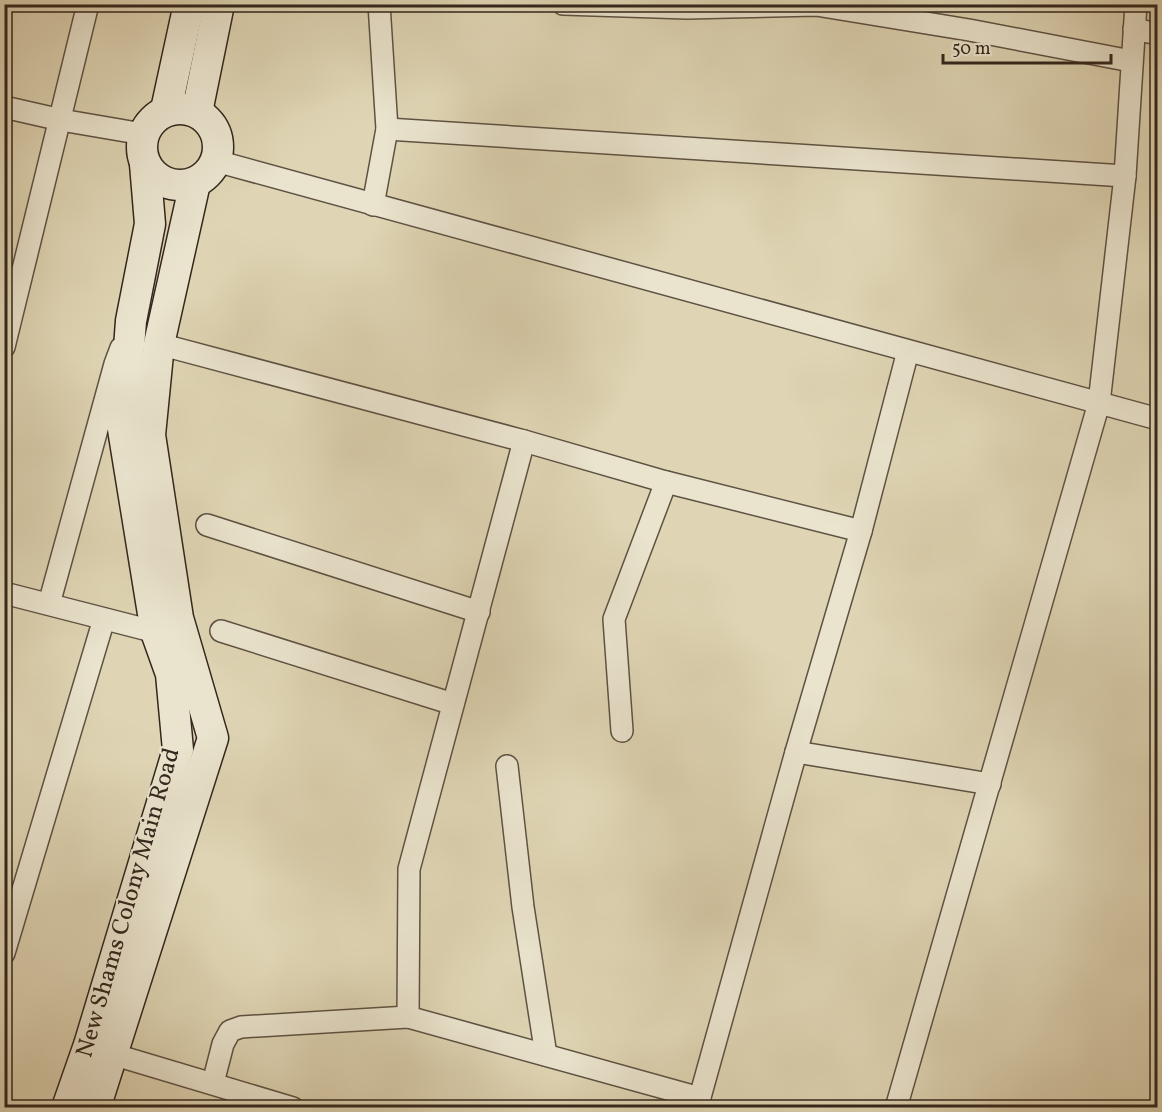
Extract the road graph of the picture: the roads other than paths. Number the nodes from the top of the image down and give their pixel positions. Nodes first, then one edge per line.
1 (88, 4) edge
2 (189, 4) edge
3 (219, 4) edge
4 (380, 4) edge
5 (563, 4) edge
6 (1136, 4) edge
7 (816, 5) edge
8 (688, 6) edge
9 (1134, 29) junction
10 (1158, 34) edge
11 (1131, 61) junction
12 (4, 107) edge
13 (166, 110) junction
14 (198, 112) junction
15 (61, 120) junction
16 (387, 129) junction
17 (143, 134) junction
18 (216, 161) junction
19 (145, 164) junction
20 (1125, 176) junction
21 (195, 183) junction
22 (373, 205) junction
23 (131, 321) junction
24 (159, 344) junction
25 (4, 347) edge
26 (908, 351) junction
27 (1099, 403) junction
28 (1158, 419) edge
29 (524, 441) junction
30 (666, 482) junction
31 (207, 525) dead end
32 (861, 531) junction
33 (4, 593) edge
34 (49, 604) junction
35 (478, 612) junction
36 (104, 619) junction
37 (221, 631) dead end
38 (156, 632) junction
39 (453, 704) junction
40 (622, 731) dead end
41 (796, 752) junction
42 (507, 766) dead end
43 (990, 784) junction
44 (4, 953) edge
45 (408, 1017) junction
46 (112, 1054) junction
47 (546, 1055) junction
48 (213, 1083) junction
49 (699, 1103) edge
50 (68, 1107) edge
51 (95, 1107) edge
52 (293, 1107) edge
53 (896, 1107) edge

1 - 15 street
2 - 13 main road
3 - 14 main road
4 - 16 street
5 - 8 street
6 - 9 street
7 - 8 street
7 - 11 street
9 - 10 street
9 - 11 street
11 - 20 street
12 - 15 street
13 - 14 main road
13 - 17 main road
14 - 18 main road
15 - 17 street
15 - 25 street
16 - 20 street
16 - 22 street
17 - 19 main road
18 - 21 main road
18 - 22 street
19 - 21 main road
19 - 23 main road, New Shams Colony Main Road
20 - 27 street
21 - 24 main road, New Shams Colony Main Road
22 - 26 street
23 - 34 street
23 - 38 main road, New Shams Colony Main Road
24 - 29 street
24 - 46 main road, New Shams Colony Main Road
26 - 27 street
26 - 32 street
27 - 28 street
27 - 43 street
29 - 30 street
29 - 35 street
30 - 32 street
30 - 40 street
31 - 35 street
32 - 41 street
33 - 34 street
34 - 36 street
35 - 39 street
36 - 38 street
36 - 44 street
37 - 39 street
38 - 50 main road, New Shams Colony Main Road
39 - 45 street
41 - 43 street
41 - 49 street
42 - 47 street
43 - 53 street
45 - 47 street
45 - 48 street
46 - 48 street
46 - 51 main road, New Shams Colony Main Road
47 - 49 street
48 - 52 street

